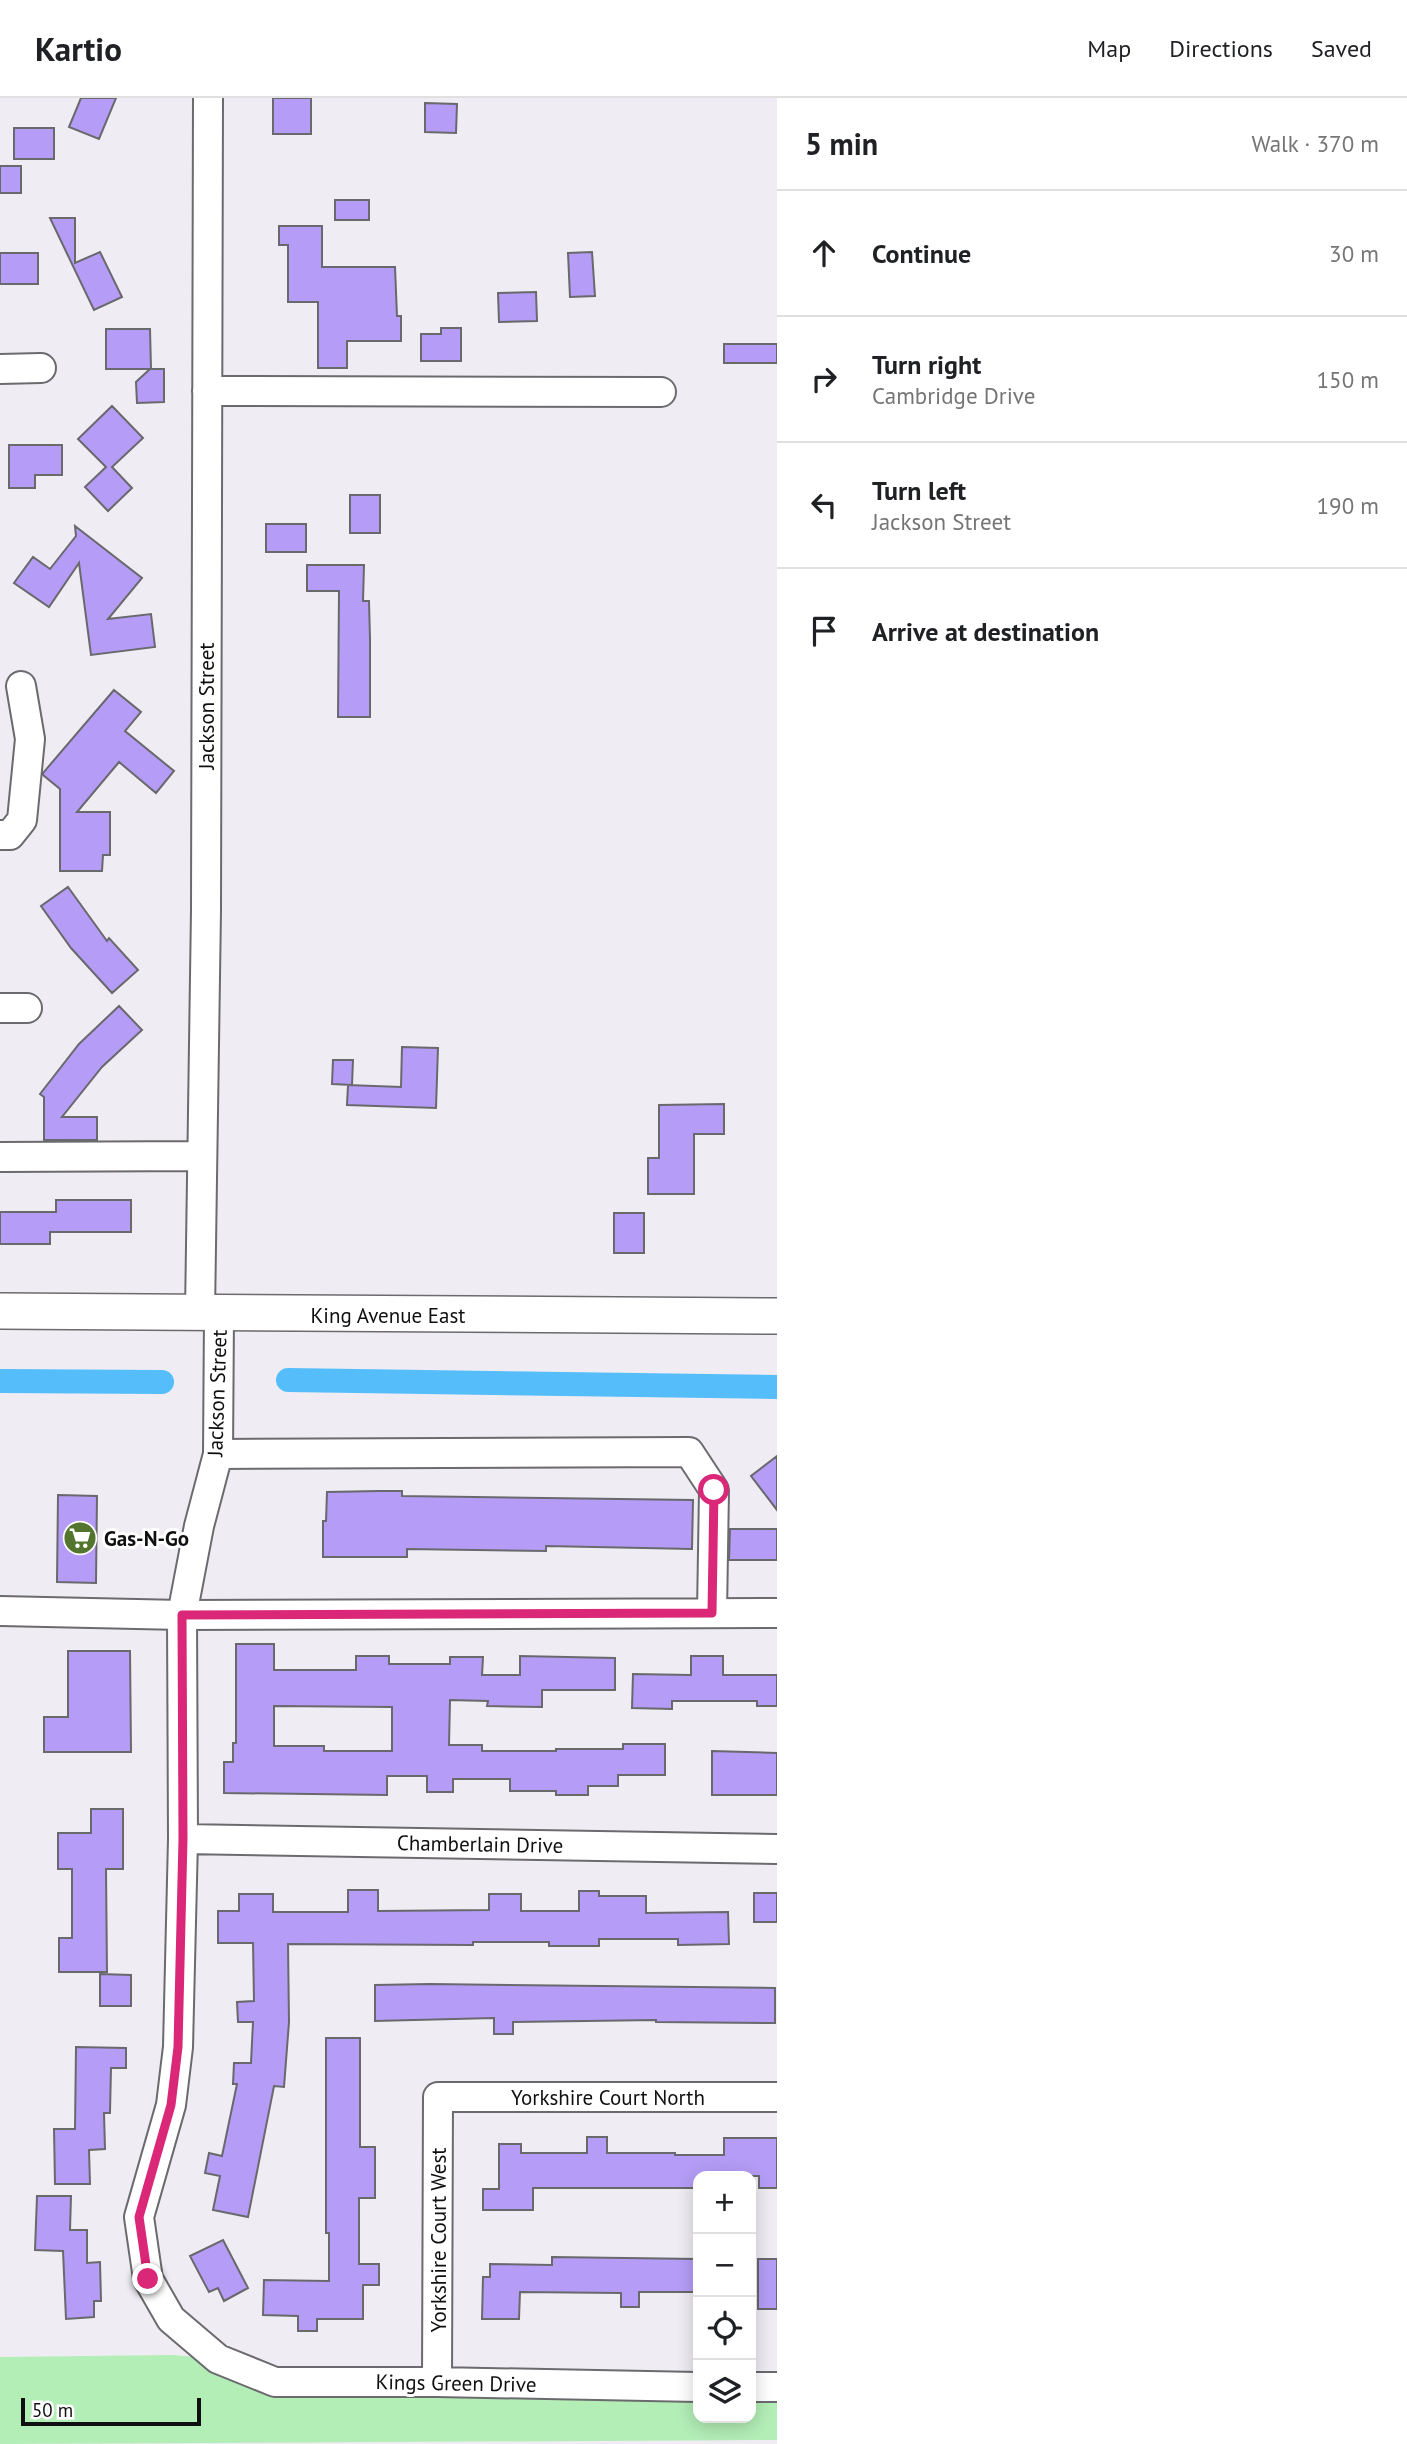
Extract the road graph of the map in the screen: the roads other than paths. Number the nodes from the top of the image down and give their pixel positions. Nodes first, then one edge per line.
1 (208, 98) edge
2 (41, 368) dead end
3 (0, 369) edge
4 (207, 391) junction
5 (661, 392) dead end
6 (20, 686) edge
7 (0, 835) edge
8 (202, 1156) junction
9 (0, 1157) edge
10 (0, 1311) edge
11 (210, 1313) junction
12 (777, 1317) edge
13 (218, 1454) junction
14 (0, 1611) edge
15 (712, 1613) junction
16 (777, 1613) edge
17 (182, 1615) junction
18 (183, 1839) junction
19 (777, 1849) edge
20 (438, 2097) joint
21 (777, 2097) edge
22 (218, 2359) joint
23 (437, 2382) junction
24 (693, 2387) edge
25 (756, 2387) edge
26 (777, 2387) edge

1 - 4 street, Jackson Street
2 - 3 street
4 - 5 street
4 - 8 street, Jackson Street
6 - 7 street
8 - 9 street
8 - 11 street, Jackson Street
10 - 11 main road, King Avenue East
11 - 12 main road, King Avenue East
11 - 13 street, Jackson Street
13 - 15 street
13 - 17 street, Jackson Street
14 - 17 street
15 - 16 street
15 - 17 street
17 - 18 street, Jackson Street
18 - 19 street, Chamberlain Drive
18 - 22 street, Jackson Street
20 - 21 street, Yorkshire Court North
20 - 23 street, Yorkshire Court West
22 - 23 street, Kings Green Drive
23 - 24 street, Kings Green Drive
25 - 26 street

